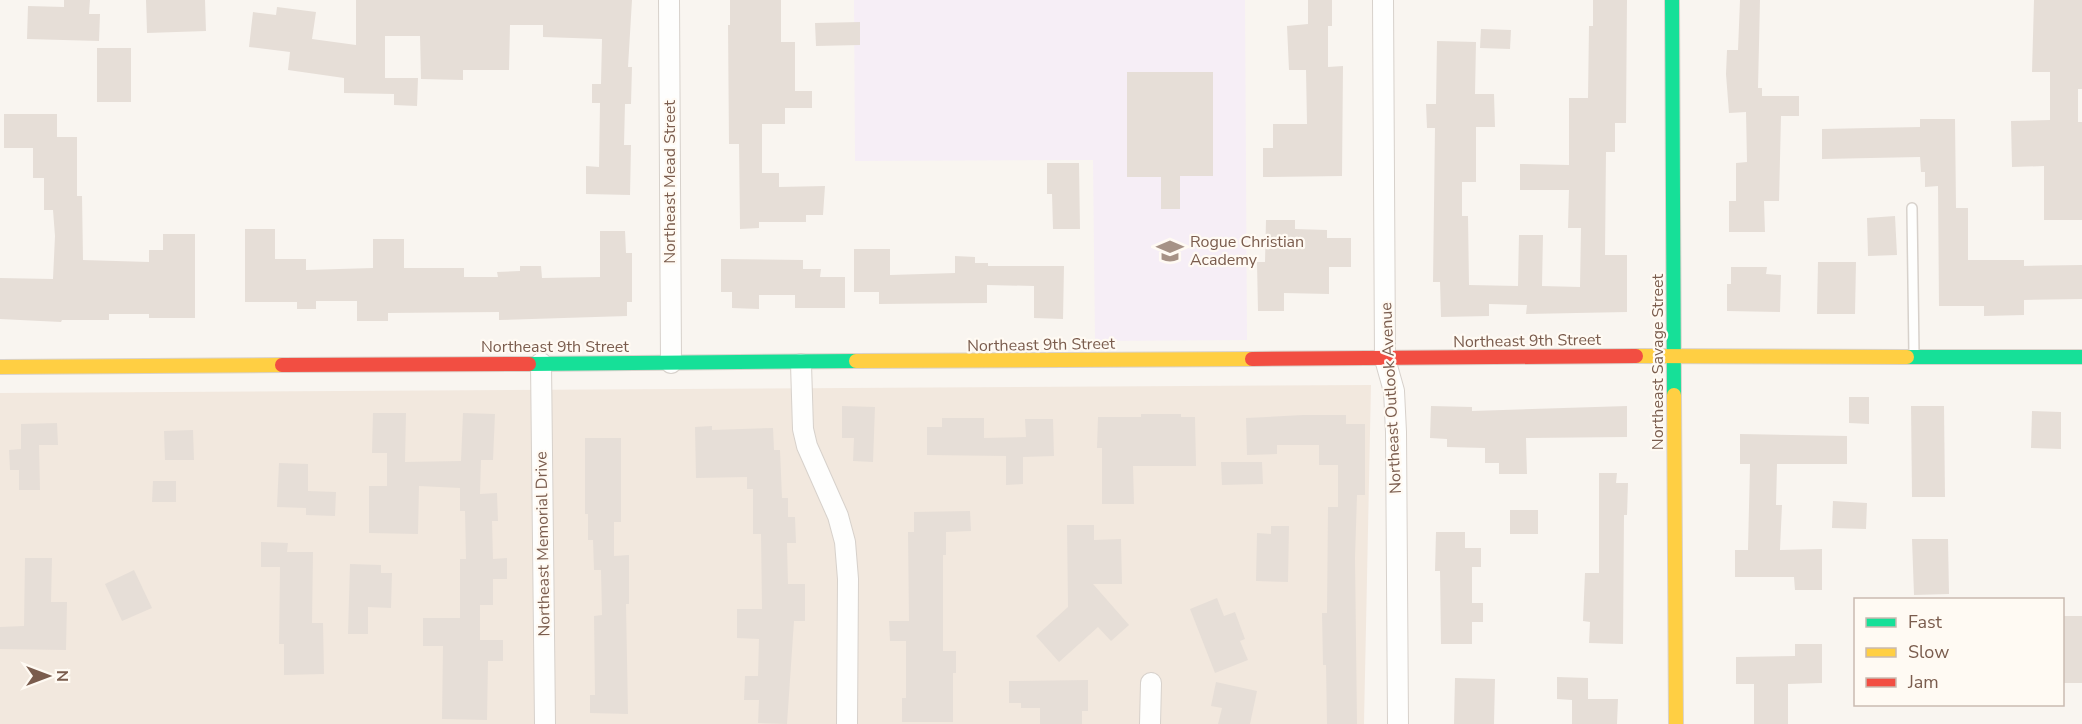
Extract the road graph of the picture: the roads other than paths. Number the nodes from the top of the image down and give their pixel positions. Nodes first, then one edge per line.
1 (669, 0) edge
2 (1383, 0) edge
3 (1672, 0) edge
4 (1912, 208) dead end
5 (1674, 356) junction
6 (1914, 357) junction
7 (2082, 357) edge
8 (1385, 359) junction
9 (541, 363) junction
10 (671, 363) junction
11 (801, 364) junction
12 (0, 367) edge
13 (1151, 683) dead end
14 (545, 724) edge
15 (847, 724) edge
16 (1150, 724) edge
17 (1398, 724) edge
18 (1676, 724) edge

1 - 10 street, Northeast Mead Street
2 - 8 street, Northeast Outlook Avenue
3 - 5 street, Northeast Savage Street
4 - 6 lane
5 - 6 street, Northeast 9th Street
5 - 8 street, Northeast 9th Street
5 - 18 street, Northeast Savage Street
6 - 7 street, Northeast 9th Street
8 - 11 street, Northeast 9th Street
8 - 17 street, Northeast Outlook Avenue
9 - 10 street, Northeast 9th Street
9 - 12 street, Northeast 9th Street
9 - 14 street, Northeast Memorial Drive
10 - 11 street, Northeast 9th Street
11 - 15 street
13 - 16 street

